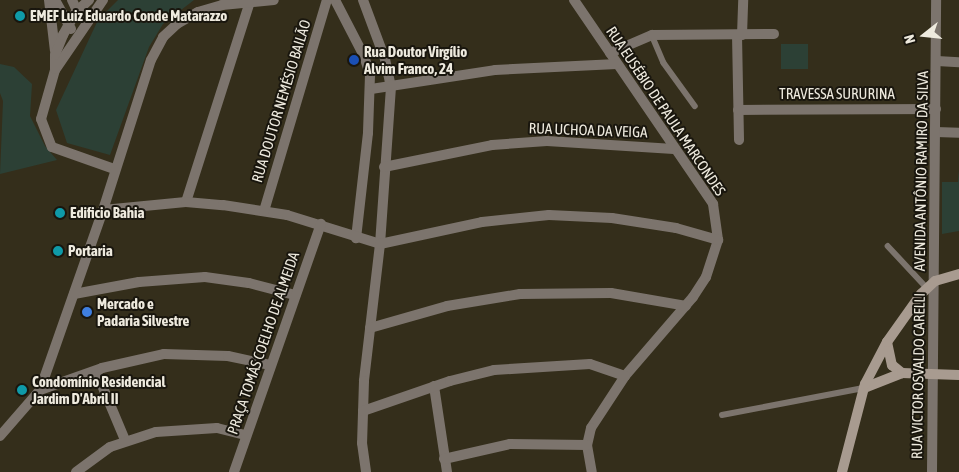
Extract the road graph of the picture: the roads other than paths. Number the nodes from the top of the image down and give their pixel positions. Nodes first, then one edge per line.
1 (50, 0) edge
2 (55, 0) edge
3 (72, 0) edge
4 (89, 0) edge
5 (103, 0) edge
6 (274, 0) edge
7 (327, 0) edge
8 (335, 0) edge
9 (363, 0) edge
10 (574, 0) edge
11 (743, 0) edge
12 (936, 0) edge
13 (250, 2) junction
14 (76, 12) junction
15 (85, 22) junction
16 (68, 26) junction
17 (774, 34) dead end
18 (76, 35) junction
19 (652, 35) junction
20 (740, 35) junction
21 (610, 53) junction
22 (55, 55) junction
23 (937, 62) junction
24 (959, 62) edge
25 (617, 64) junction
26 (55, 70) junction
27 (391, 87) junction
28 (371, 89) junction
29 (695, 106) dead end
30 (936, 108) junction
31 (738, 110) junction
32 (936, 132) junction
33 (959, 133) edge
34 (740, 140) dead end
35 (674, 148) junction
36 (384, 167) junction
37 (114, 169) junction
38 (186, 202) junction
39 (103, 210) junction
40 (264, 211) junction
41 (321, 224) junction
42 (356, 238) junction
43 (718, 240) junction
44 (380, 244) junction
45 (888, 246) dead end
46 (959, 274) edge
47 (931, 285) junction
48 (74, 294) junction
49 (295, 296) junction
50 (686, 306) junction
51 (370, 328) junction
52 (887, 342) junction
53 (270, 365) junction
54 (96, 371) junction
55 (902, 373) junction
56 (935, 375) junction
57 (959, 375) edge
58 (625, 376) junction
59 (434, 386) junction
60 (864, 388) junction
61 (40, 390) junction
62 (363, 411) junction
63 (722, 415) dead end
64 (246, 435) junction
65 (0, 436) edge
66 (125, 440) junction
67 (587, 445) junction
68 (444, 459) junction
69 (76, 472) edge
70 (234, 472) edge
71 (366, 472) edge
72 (447, 472) edge
73 (592, 472) edge
74 (842, 472) edge
75 (932, 472) edge

1 - 22 street
2 - 16 street
3 - 14 street
4 - 14 street
5 - 15 street
6 - 13 street
7 - 40 street, RUA DOUTOR NEMÉSIO BAILÃO
8 - 28 street
9 - 27 street
10 - 21 street, RUA EUSÉBIO DE PAULA MARCONDES
11 - 20 street
12 - 23 street, AVENIDA ANTÔNIO RAMIRO DA SILVA
13 - 37 street
13 - 38 street
14 - 15 street
14 - 16 street
15 - 18 street
16 - 18 street
16 - 22 street
17 - 20 street
18 - 26 street
19 - 20 street
19 - 21 street
19 - 29 lane
20 - 31 street
21 - 25 street, RUA EUSÉBIO DE PAULA MARCONDES
22 - 26 street
23 - 24 street
23 - 30 street, AVENIDA ANTÔNIO RAMIRO DA SILVA
25 - 27 street
25 - 35 street, RUA EUSÉBIO DE PAULA MARCONDES
26 - 37 street
27 - 28 street
27 - 36 street
28 - 42 street
30 - 31 street, TRAVESSA SURURINA
30 - 32 street, AVENIDA ANTÔNIO RAMIRO DA SILVA
31 - 34 street
32 - 33 street
32 - 47 street, AVENIDA ANTÔNIO RAMIRO DA SILVA
35 - 36 street, RUA UCHOA DA VEIGA
35 - 43 street, RUA EUSÉBIO DE PAULA MARCONDES
36 - 44 street
37 - 39 street
38 - 39 street
38 - 40 street
39 - 48 street
40 - 41 street
41 - 42 street
41 - 49 street, PRAÇA TOMÁS COELHO DE ALMEIDA
42 - 44 street
43 - 44 street
43 - 50 street, RUA EUSÉBIO DE PAULA MARCONDES
44 - 51 street
45 - 47 lane
46 - 47 main road
47 - 52 main road
47 - 56 street, RUA VICTOR OSVALDO CARELLI
48 - 49 street
48 - 61 street
49 - 53 street, PRAÇA TOMÁS COELHO DE ALMEIDA
50 - 51 street
50 - 58 street, RUA EUSÉBIO DE PAULA MARCONDES
51 - 62 street
52 - 55 main road
52 - 60 main road
53 - 54 street
53 - 64 street, PRAÇA TOMÁS COELHO DE ALMEIDA
54 - 61 street
54 - 66 street
55 - 56 main road
55 - 60 main road
56 - 57 main road
56 - 75 street, RUA VICTOR OSVALDO CARELLI
58 - 59 street
58 - 67 street, RUA EUSÉBIO DE PAULA MARCONDES
59 - 62 street
59 - 68 street
60 - 63 lane
60 - 74 main road
61 - 65 street
62 - 71 street
64 - 66 street
64 - 70 street, PRAÇA TOMÁS COELHO DE ALMEIDA
66 - 69 street
67 - 68 street
67 - 73 street, RUA EUSÉBIO DE PAULA MARCONDES
68 - 72 street

